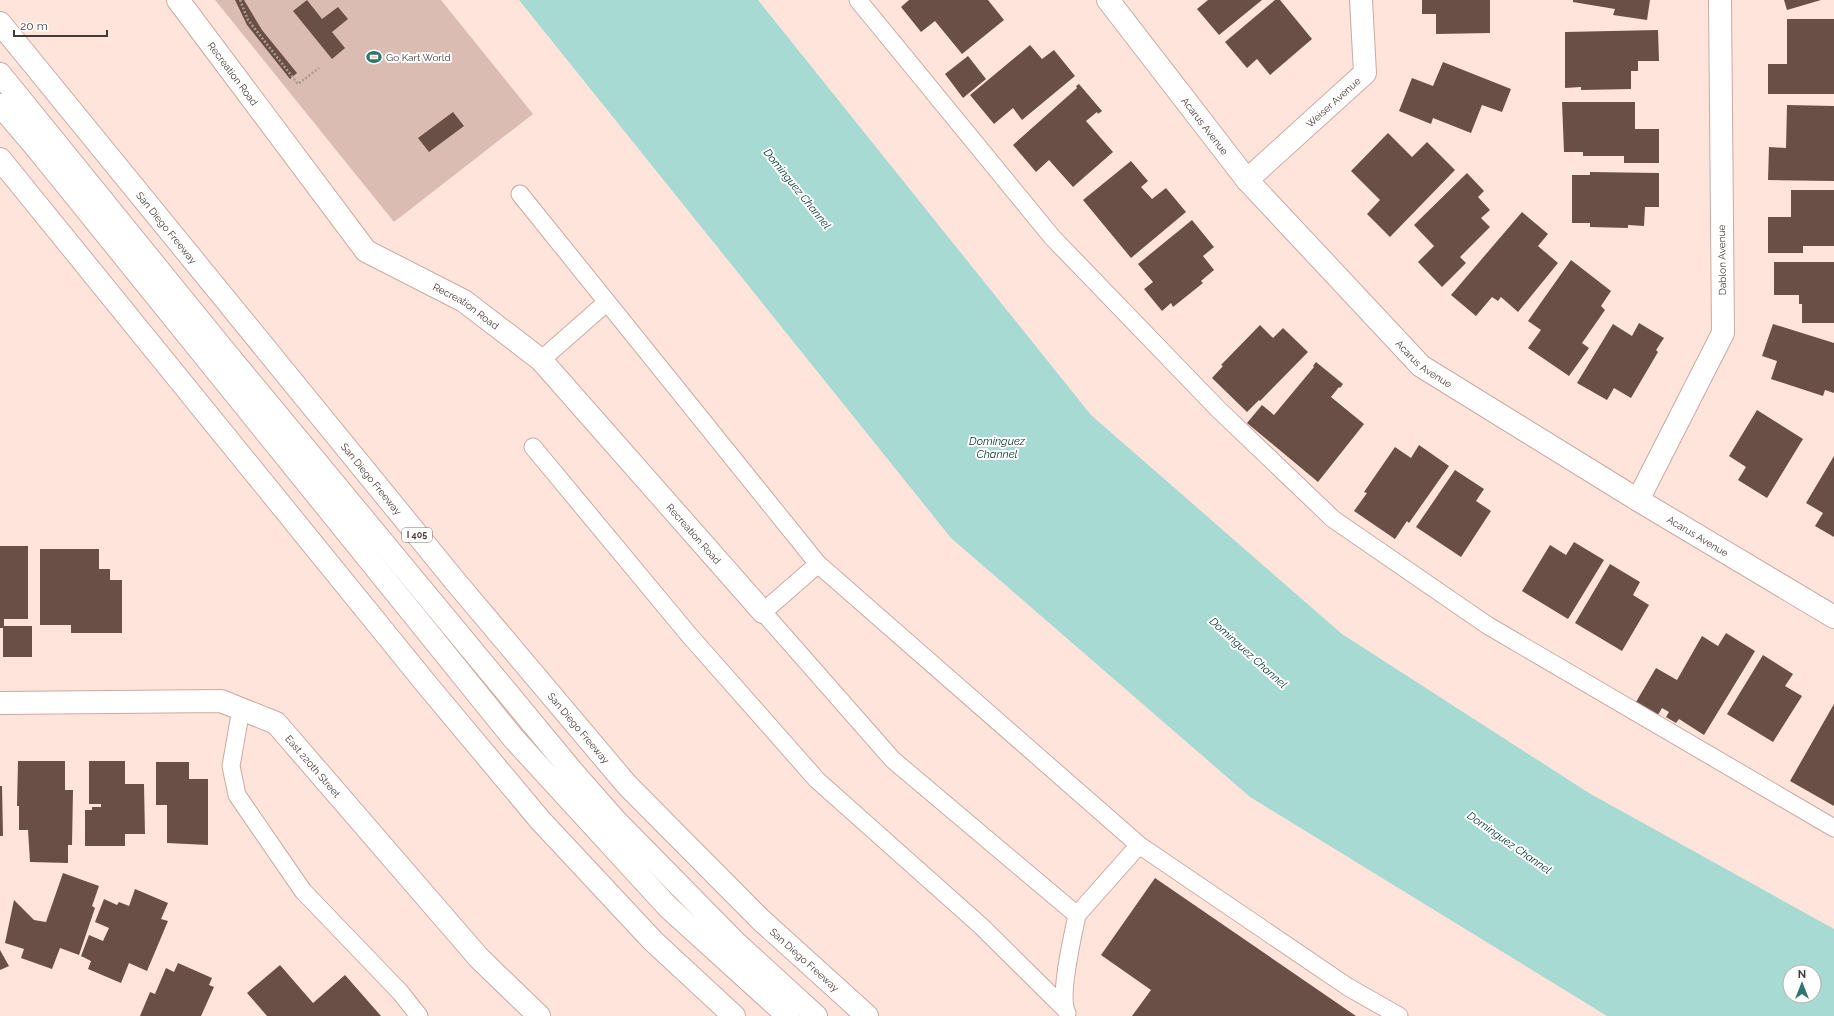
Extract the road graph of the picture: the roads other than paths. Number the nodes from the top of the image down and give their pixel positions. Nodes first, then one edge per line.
1 (178, 0) edge
2 (858, 0) edge
3 (1108, 0) edge
4 (1361, 0) edge
5 (1720, 0) edge
6 (0, 23) edge
7 (0, 74) edge
8 (0, 106) edge
9 (0, 159) edge
10 (1247, 180) junction
11 (520, 194) dead end
12 (607, 302) junction
13 (541, 360) junction
14 (533, 446) dead end
15 (1638, 500) junction
16 (818, 564) junction
17 (763, 612) junction
18 (1834, 617) edge
19 (0, 703) edge
20 (241, 709) junction
21 (1834, 828) edge
22 (1139, 845) junction
23 (1077, 915) junction
24 (1066, 1012) edge
25 (419, 1016) edge
26 (540, 1016) edge
27 (734, 1016) edge
28 (788, 1016) edge
29 (816, 1016) edge
30 (867, 1016) edge
31 (1399, 1016) edge

1 - 13 main road, Recreation Road
2 - 21 lane
3 - 10 main road, Acarus Avenue
4 - 10 main road, Weiser Avenue
5 - 15 main road, Dablon Avenue
6 - 30 main road, San Diego Freeway / I 405
7 - 29 main road
8 - 28 main road
9 - 27 main road
10 - 15 main road, Acarus Avenue
11 - 12 lane
12 - 13 lane
12 - 16 lane
13 - 17 main road, Recreation Road
14 - 24 lane
15 - 18 main road, Acarus Avenue
16 - 17 lane
16 - 22 lane
17 - 23 lane
19 - 20 main road, East 220th Street
20 - 25 lane
20 - 26 main road, East 220th Street
22 - 23 lane
22 - 31 lane
23 - 24 lane

